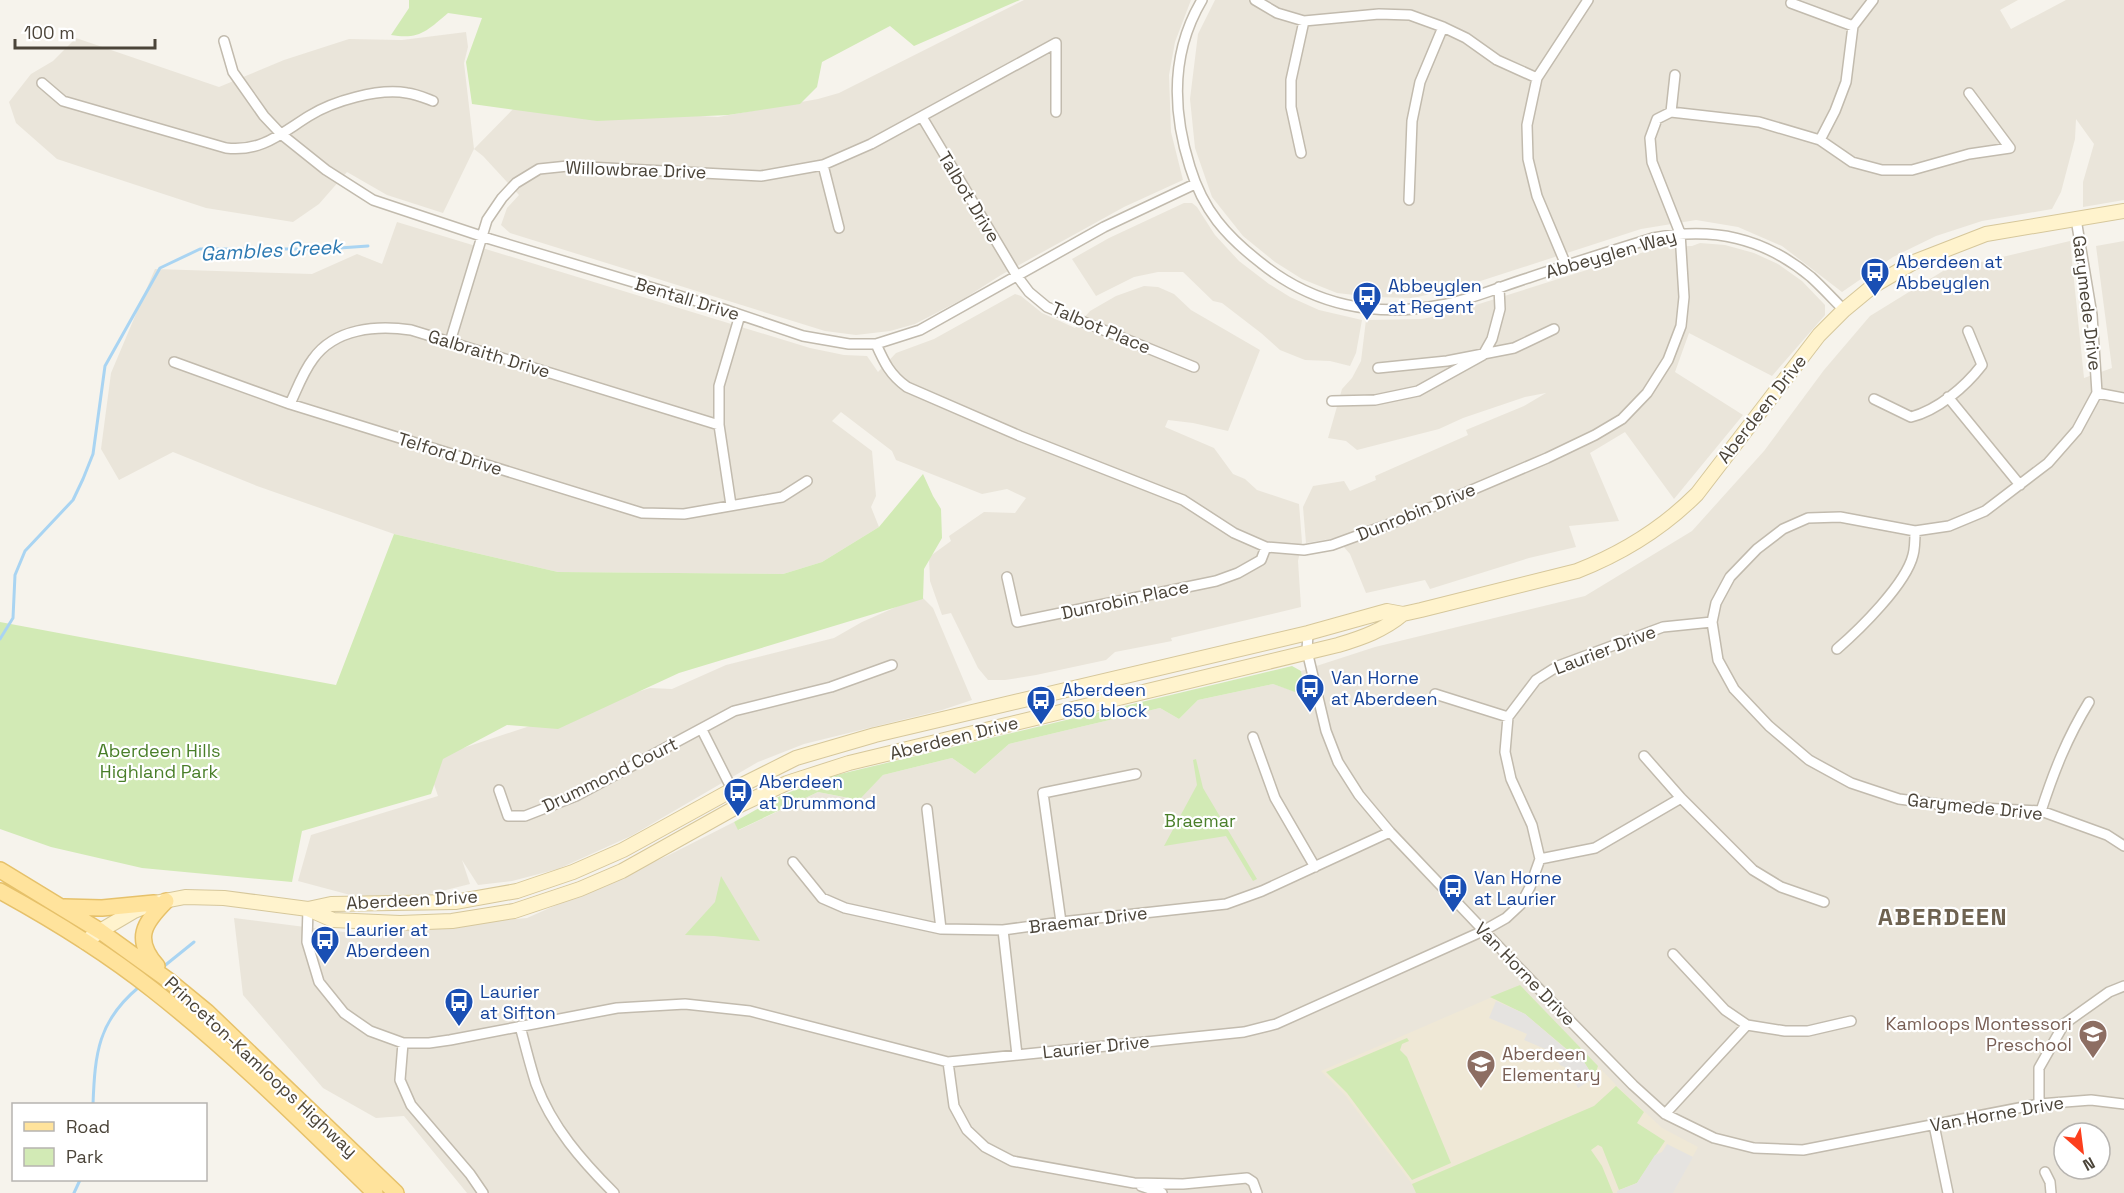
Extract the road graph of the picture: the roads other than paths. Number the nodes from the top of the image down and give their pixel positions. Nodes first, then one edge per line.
1 (1202, 0) edge
2 (1255, 0) edge
3 (1588, 0) edge
4 (1873, 0) edge
5 (1791, 3) dead end
6 (1304, 21) junction
7 (1853, 26) junction
8 (1443, 27) junction
9 (224, 41) dead end
10 (1675, 75) dead end
11 (1537, 78) junction
12 (42, 83) dead end
13 (1969, 93) dead end
14 (433, 100) dead end
15 (1056, 112) dead end
16 (1671, 112) junction
17 (922, 117) junction
18 (281, 134) junction
19 (1820, 140) junction
20 (1301, 153) dead end
21 (823, 165) junction
22 (1195, 184) junction
23 (1409, 200) dead end
24 (2124, 211) edge
25 (2076, 219) junction
26 (839, 228) dead end
27 (1680, 233) junction
28 (481, 236) junction
29 (1566, 265) junction
30 (1017, 276) junction
31 (1499, 287) junction
32 (1844, 310) junction
33 (740, 315) junction
34 (1554, 329) dead end
35 (1968, 331) dead end
36 (450, 342) junction
37 (876, 344) junction
38 (1483, 355) junction
39 (174, 362) dead end
40 (1194, 367) dead end
41 (1378, 369) dead end
42 (2097, 393) junction
43 (1948, 397) junction
44 (2124, 398) edge
45 (1874, 399) dead end
46 (1332, 401) dead end
47 (290, 404) junction
48 (719, 425) junction
49 (807, 481) dead end
50 (2020, 485) junction
51 (731, 505) junction
52 (1915, 531) junction
53 (1266, 547) junction
54 (1007, 577) dead end
55 (1403, 614) junction
56 (1712, 622) junction
57 (1308, 633) junction
58 (1837, 649) dead end
59 (1307, 651) junction
60 (892, 664) dead end
61 (1435, 694) dead end
62 (2089, 702) dead end
63 (1508, 717) junction
64 (702, 730) junction
65 (1253, 737) dead end
66 (1644, 756) dead end
67 (1136, 774) dead end
68 (499, 790) dead end
69 (732, 790) junction
70 (1681, 798) junction
71 (740, 805) junction
72 (927, 809) dead end
73 (2041, 811) junction
74 (1390, 832) junction
75 (2124, 846) edge
76 (1540, 859) junction
77 (793, 862) dead end
78 (1315, 867) junction
79 (0, 870) edge
80 (0, 891) edge
81 (160, 902) junction
82 (1824, 902) dead end
83 (64, 908) junction
84 (308, 909) junction
85 (1061, 922) junction
86 (941, 929) junction
87 (1003, 930) junction
88 (100, 931) junction
89 (1483, 931) junction
90 (85, 942) junction
91 (1673, 954) dead end
92 (168, 980) junction
93 (2124, 986) edge
94 (1851, 1021) dead end
95 (1748, 1025) junction
96 (520, 1026) junction
97 (403, 1043) junction
98 (1017, 1055) junction
99 (948, 1062) junction
100 (2039, 1104) junction
101 (2124, 1104) edge
102 (1665, 1114) junction
103 (1934, 1125) junction
104 (2045, 1172) dead end
105 (1134, 1183) junction
106 (375, 1193) edge
107 (396, 1193) edge
108 (483, 1193) edge
109 (614, 1193) edge
110 (1162, 1193) edge
111 (1257, 1193) edge
112 (1948, 1193) edge
113 (2051, 1193) edge

1 - 22 street, Abbeyglen Way
2 - 6 street
3 - 11 street
4 - 7 street
5 - 7 street
6 - 8 street
6 - 20 street
7 - 19 street
8 - 11 street
8 - 23 street
9 - 18 street, Bentall Drive
10 - 16 street
11 - 29 street
12 - 18 street
13 - 19 street
14 - 18 street
15 - 17 street, Willowbrae Drive
16 - 19 street
16 - 27 street, Dunrobin Drive
17 - 21 street, Willowbrae Drive
17 - 30 street, Talbot Drive
18 - 28 street, Bentall Drive
21 - 26 street
21 - 28 street, Willowbrae Drive
22 - 30 street, Bentall Drive
22 - 31 street, Abbeyglen Way
24 - 25 main road, Aberdeen Drive
25 - 32 main road, Aberdeen Drive
25 - 42 street, Garymede Drive
27 - 29 street, Abbeyglen Way
27 - 32 street, Abbeyglen Way
27 - 53 street, Dunrobin Drive
28 - 33 street, Bentall Drive
28 - 36 street, Willowbrae Drive
29 - 31 street, Abbeyglen Way
30 - 37 street, Bentall Drive
30 - 40 street, Talbot Place
31 - 38 street
32 - 55 main road, Aberdeen Drive
33 - 37 street, Bentall Drive
33 - 48 street
34 - 38 street
35 - 43 street
36 - 47 street, Galbraith Drive
36 - 48 street, Galbraith Drive
37 - 53 street, Dunrobin Drive
38 - 41 street
38 - 46 street
39 - 47 street, Telford Drive
42 - 44 street
42 - 50 street, Garymede Drive
43 - 45 street
43 - 50 street
47 - 51 street, Telford Drive
48 - 51 street
49 - 51 street, Telford Drive
50 - 52 street, Garymede Drive
52 - 56 street, Garymede Drive
52 - 58 street
53 - 54 street, Dunrobin Place
55 - 57 main road, Aberdeen Drive
55 - 59 main road, Aberdeen Drive
56 - 63 street, Laurier Drive
56 - 73 street, Garymede Drive
57 - 59 street, Van Horne Drive
57 - 69 main road, Aberdeen Drive
59 - 71 main road, Aberdeen Drive
59 - 74 street, Van Horne Drive
60 - 64 street, Drummond Court
61 - 63 street
62 - 73 street
63 - 76 street
64 - 68 street, Drummond Court
64 - 69 street
65 - 78 street
66 - 70 street
67 - 85 street
69 - 71 street
69 - 84 main road, Aberdeen Drive
70 - 76 street
70 - 82 street
71 - 84 main road, Aberdeen Drive
72 - 86 street
73 - 75 street, Garymede Drive
74 - 78 street, Braemar Drive
74 - 89 street, Van Horne Drive
76 - 89 street, Laurier Drive
77 - 86 street, Braemar Drive
78 - 85 street, Braemar Drive
79 - 83 main road, Princeton-Kamloops Highway
80 - 90 main road, Princeton-Kamloops Highway
81 - 83 main road
81 - 84 main road, Aberdeen Drive
81 - 88 main road, Aberdeen Drive
81 - 92 main road
83 - 88 main road, Princeton-Kamloops Highway
84 - 97 street, Laurier Drive
85 - 87 street, Braemar Drive
86 - 87 street, Braemar Drive
87 - 98 street
88 - 90 main road, Aberdeen Drive
88 - 92 main road, Princeton-Kamloops Highway
89 - 98 street, Laurier Drive
89 - 102 street, Van Horne Drive
90 - 106 main road, Princeton-Kamloops Highway
91 - 95 street
92 - 107 main road, Princeton-Kamloops Highway
93 - 100 street
94 - 95 street
95 - 102 street
96 - 97 street, Laurier Drive
96 - 99 street, Laurier Drive
96 - 109 street
97 - 108 street
98 - 99 street, Laurier Drive
99 - 105 street
100 - 101 street, Van Horne Drive
100 - 103 street, Van Horne Drive
102 - 103 street, Van Horne Drive
103 - 112 street
104 - 113 street
105 - 110 street
105 - 111 street

